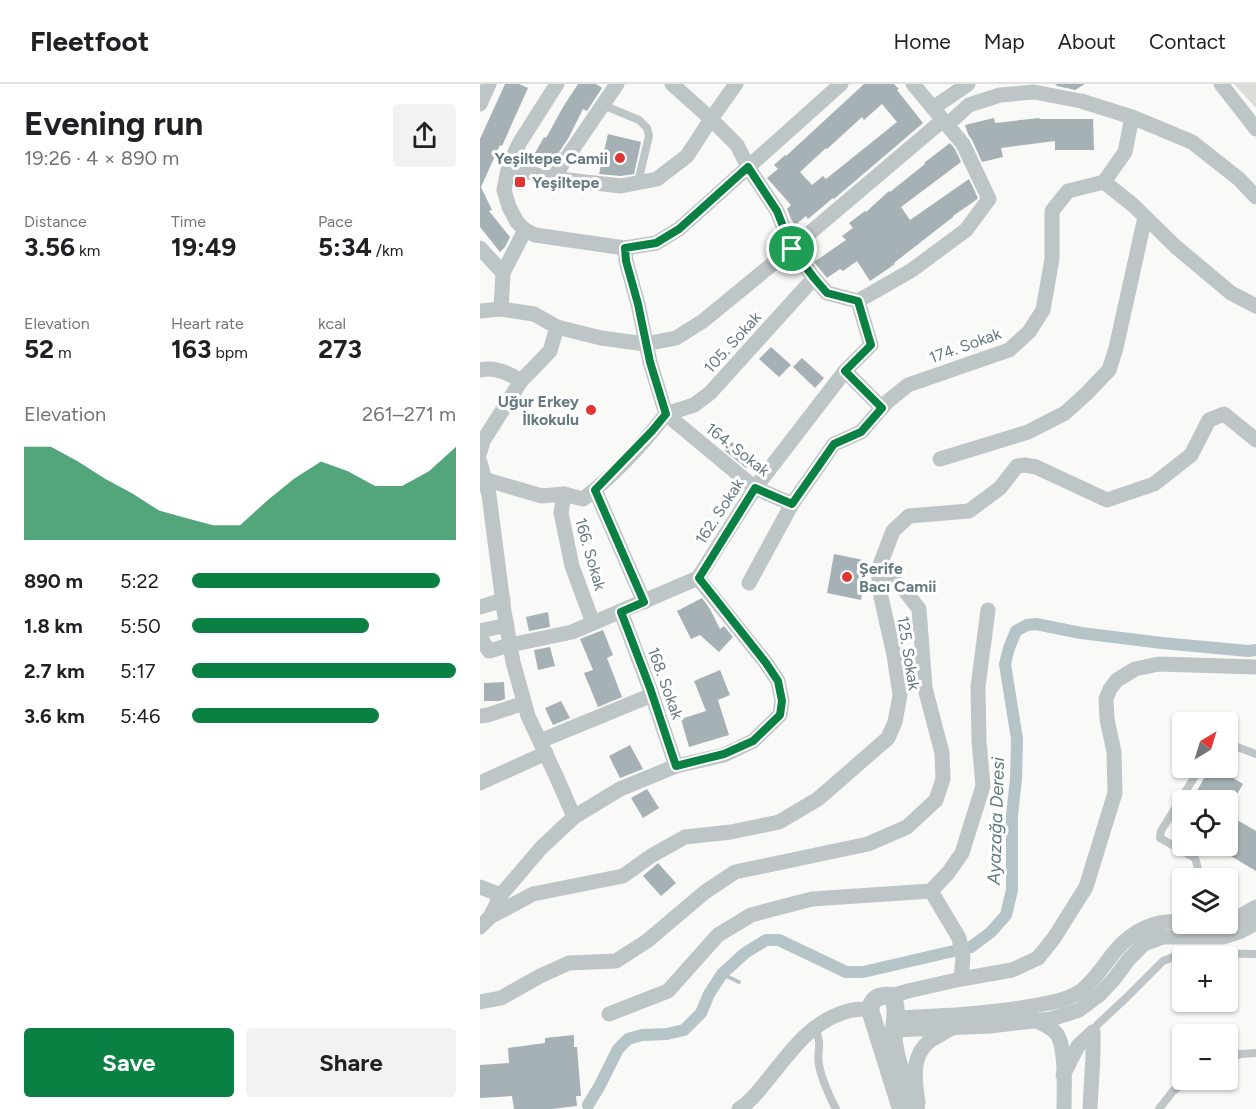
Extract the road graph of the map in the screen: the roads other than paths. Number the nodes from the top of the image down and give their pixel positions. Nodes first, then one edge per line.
1 (489, 84) edge
2 (557, 84) edge
3 (616, 84) edge
4 (672, 84) edge
5 (736, 84) edge
6 (841, 84) edge
7 (913, 84) edge
8 (968, 84) edge
9 (1221, 84) edge
10 (480, 104) edge
11 (602, 105) junction
12 (1132, 117) junction
13 (941, 118) junction
14 (711, 119) junction
15 (1256, 129) edge
16 (509, 164) junction
17 (748, 167) junction
18 (554, 178) junction
19 (638, 182) junction
20 (1104, 182) junction
21 (1256, 197) edge
22 (1145, 217) junction
23 (525, 230) junction
24 (480, 248) edge
25 (625, 248) junction
26 (792, 249) junction
27 (503, 273) junction
28 (814, 278) junction
29 (858, 301) junction
30 (1256, 306) edge
31 (501, 309) junction
32 (480, 311) edge
33 (557, 327) junction
34 (645, 344) junction
35 (480, 370) edge
36 (845, 371) junction
37 (521, 381) junction
38 (882, 408) junction
39 (666, 414) junction
40 (1256, 440) edge
41 (480, 452) edge
42 (940, 459) dead end
43 (480, 462) edge
44 (482, 479) edge
45 (755, 488) junction
46 (595, 490) junction
47 (564, 494) junction
48 (792, 504) junction
49 (486, 520) edge
50 (878, 570) junction
51 (699, 578) junction
52 (749, 584) dead end
53 (503, 600) junction
54 (644, 602) junction
55 (480, 607) edge
56 (988, 610) dead end
57 (621, 612) junction
58 (593, 623) junction
59 (507, 625) junction
60 (480, 631) edge
61 (480, 637) edge
62 (510, 645) junction
63 (1256, 667) edge
64 (652, 694) junction
65 (524, 703) junction
66 (480, 716) edge
67 (543, 747) junction
68 (1238, 747) edge
69 (1256, 754) edge
70 (676, 766) junction
71 (1194, 778) edge
72 (480, 783) edge
73 (574, 817) junction
74 (1198, 868) edge
75 (480, 887) edge
76 (931, 891) junction
77 (501, 895) junction
78 (480, 898) edge
79 (1256, 907) edge
80 (1238, 917) edge
81 (485, 922) edge
82 (1172, 922) edge
83 (1256, 923) edge
84 (1238, 932) edge
85 (1178, 934) edge
86 (1216, 934) edge
87 (1233, 934) edge
88 (1256, 954) edge
89 (961, 979) junction
90 (892, 996) junction
91 (480, 1002) edge
92 (870, 1010) junction
93 (609, 1014) dead end
94 (1035, 1020) junction
95 (888, 1026) junction
96 (955, 1027) junction
97 (814, 1028) junction
98 (1093, 1032) junction
99 (1256, 1053) edge
100 (1238, 1055) edge
101 (1064, 1078) junction
102 (1091, 1083) junction
103 (1174, 1090) edge
104 (739, 1109) edge
105 (836, 1109) edge
106 (900, 1109) edge
107 (917, 1109) edge
108 (1064, 1109) edge
109 (1090, 1109) edge
110 (1159, 1109) edge

1 - 10 street
2 - 16 street
3 - 11 street
4 - 14 street
5 - 14 street
6 - 17 street
7 - 13 street
8 - 13 street
9 - 15 street
11 - 18 street
11 - 19 lane
12 - 13 street
12 - 20 street
12 - 21 street
13 - 26 street
13 - 29 street
14 - 17 street
14 - 19 street
16 - 18 street
16 - 23 street
17 - 25 street
17 - 26 street
18 - 19 street
20 - 22 street
20 - 38 street, 174. Sokak
22 - 30 street
22 - 42 street
23 - 25 street
23 - 27 street
24 - 27 street
25 - 34 street
26 - 28 street
26 - 34 street
27 - 31 street
28 - 29 street
28 - 39 street, 105. Sokak
29 - 36 street, 162. Sokak
31 - 32 street
31 - 33 street
33 - 34 street
33 - 37 street
34 - 39 street
35 - 37 street
36 - 38 street
36 - 45 street, 162. Sokak
37 - 41 street
38 - 48 street, 174. Sokak
39 - 45 street, 164. Sokak
39 - 46 street
40 - 50 street, 125. Sokak
43 - 44 street
44 - 47 street
44 - 49 street
45 - 48 street, 164. Sokak
45 - 51 street, 162. Sokak
46 - 47 street
46 - 54 street
47 - 58 street, 166. Sokak
48 - 52 street, 174. Sokak
49 - 53 street
50 - 81 street, 125. Sokak
50 - 91 street
51 - 54 street
51 - 70 street
53 - 55 street
53 - 59 street
54 - 57 street
56 - 76 street
57 - 58 street
57 - 64 street, 168. Sokak
58 - 62 street
59 - 60 street
59 - 62 street
61 - 62 street
62 - 65 street
63 - 89 street
64 - 67 street
64 - 70 street, 168. Sokak
65 - 66 street
65 - 67 street
67 - 72 street
67 - 73 street
68 - 69 lane
70 - 73 street
71 - 74 lane
73 - 77 street
75 - 77 street
76 - 89 street
76 - 93 street
77 - 78 street
77 - 81 street
79 - 80 street
82 - 95 street
83 - 84 street
85 - 94 street
86 - 87 street
88 - 98 lane
89 - 90 street
90 - 92 street
90 - 95 street
92 - 95 street
92 - 97 street
94 - 96 street
94 - 101 street
95 - 96 street
95 - 106 street
95 - 107 street
96 - 107 street
97 - 104 street
97 - 105 lane
98 - 101 street
98 - 102 street
99 - 100 lane
101 - 102 street
101 - 108 street
102 - 109 street
103 - 110 lane

